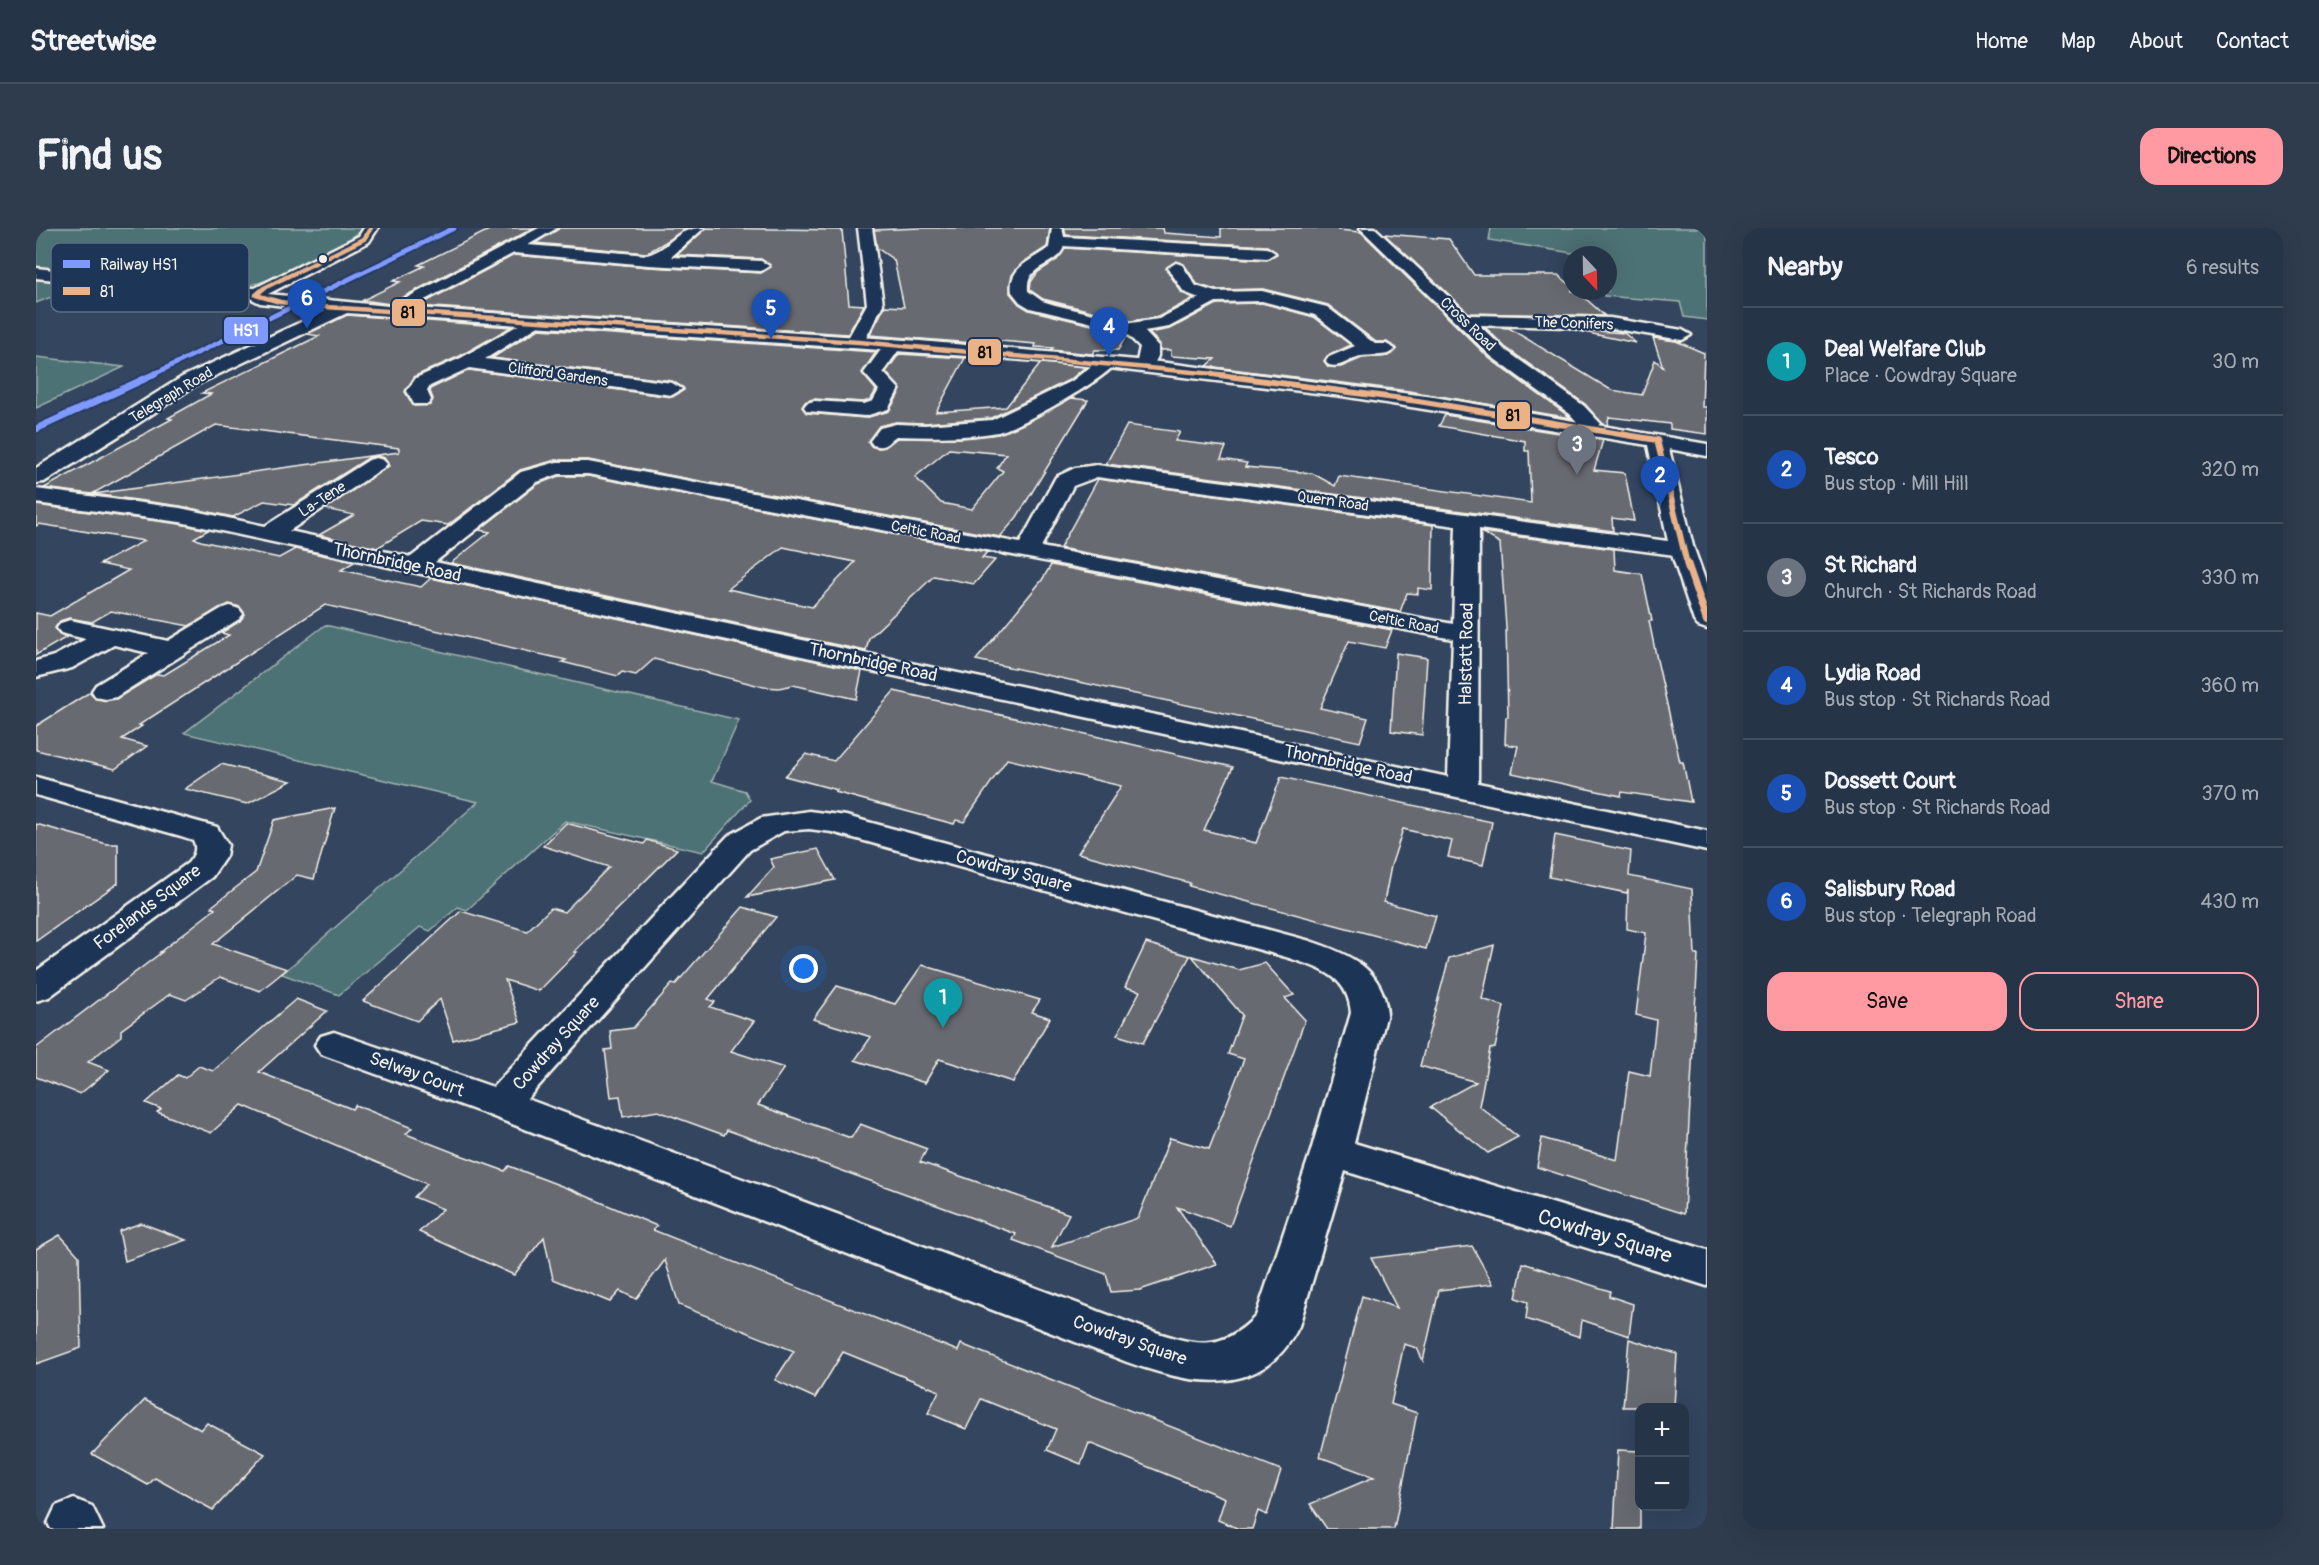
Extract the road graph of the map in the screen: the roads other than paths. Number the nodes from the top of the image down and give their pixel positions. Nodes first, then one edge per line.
1 (371, 228) edge
2 (550, 228) edge
3 (697, 228) edge
4 (865, 228) edge
5 (1367, 228) edge
6 (1124, 236) edge
7 (511, 248) junction
8 (1267, 253) dead end
9 (646, 260) junction
10 (750, 264) dead end
11 (36, 273) edge
12 (51, 275) edge
13 (1204, 275) dead end
14 (249, 293) edge
15 (258, 293) junction
16 (1213, 297) junction
17 (338, 307) junction
18 (388, 312) junction
19 (1464, 320) junction
20 (534, 321) junction
21 (1130, 328) junction
22 (1682, 335) dead end
23 (855, 342) junction
24 (894, 344) junction
25 (1391, 349) dead end
26 (1371, 350) junction
27 (1335, 361) dead end
28 (467, 362) junction
29 (1108, 362) junction
30 (1145, 366) junction
31 (660, 385) dead end
32 (421, 400) dead end
33 (814, 407) dead end
34 (1578, 420) junction
35 (1658, 440) junction
36 (880, 441) dead end
37 (1707, 450) edge
38 (376, 464) dead end
39 (36, 477) edge
40 (36, 496) edge
41 (1468, 520) junction
42 (269, 534) junction
43 (1681, 548) junction
44 (1707, 549) edge
45 (1027, 551) junction
46 (415, 566) junction
47 (230, 614) dead end
48 (1707, 621) edge
49 (70, 628) dead end
50 (1466, 634) junction
51 (110, 637) junction
52 (172, 650) junction
53 (36, 669) edge
54 (106, 691) dead end
55 (36, 786) edge
56 (1463, 788) junction
57 (1707, 841) edge
58 (36, 989) edge
59 (334, 1045) dead end
60 (501, 1104) junction
61 (1332, 1151) junction
62 (1707, 1268) edge

1 - 15 street
2 - 7 street
3 - 9 street
4 - 23 street
5 - 19 street, Cross Road
6 - 8 street
6 - 21 street
7 - 9 street
7 - 18 street
9 - 10 street
11 - 12 street
13 - 16 street
14 - 15 street
15 - 17 street
16 - 21 street
16 - 26 street
17 - 18 street
17 - 39 street, Telegraph Road
18 - 20 street
19 - 22 street, The Conifers
19 - 34 street, Cross Road
20 - 23 street
20 - 28 street, Clifford Gardens
21 - 30 street
23 - 24 street
24 - 29 street
24 - 33 street
25 - 26 street
26 - 27 street
28 - 31 street, Clifford Gardens
28 - 32 street, Clifford Gardens
29 - 30 street
29 - 36 street
30 - 34 street
34 - 35 street
35 - 37 street
35 - 43 street
38 - 42 street, La-Tene
40 - 42 street, Thornbridge Road
41 - 43 street, Quern Road
41 - 45 street, Quern Road
41 - 50 street, Halstatt Road
42 - 46 street, Thornbridge Road
43 - 44 street, Quern Road
43 - 48 street
45 - 46 street, Celtic Road
45 - 50 street, Celtic Road
46 - 56 street, Thornbridge Road
47 - 52 street
49 - 51 street
50 - 56 street, Halstatt Road
51 - 52 street
51 - 53 street
52 - 54 street
55 - 58 street, Forelands Square
56 - 57 street, Thornbridge Road
59 - 60 street, Selway Court
60 - 61 street, Cowdray Square
60 - 61 street, Cowdray Square
61 - 62 street, Cowdray Square

